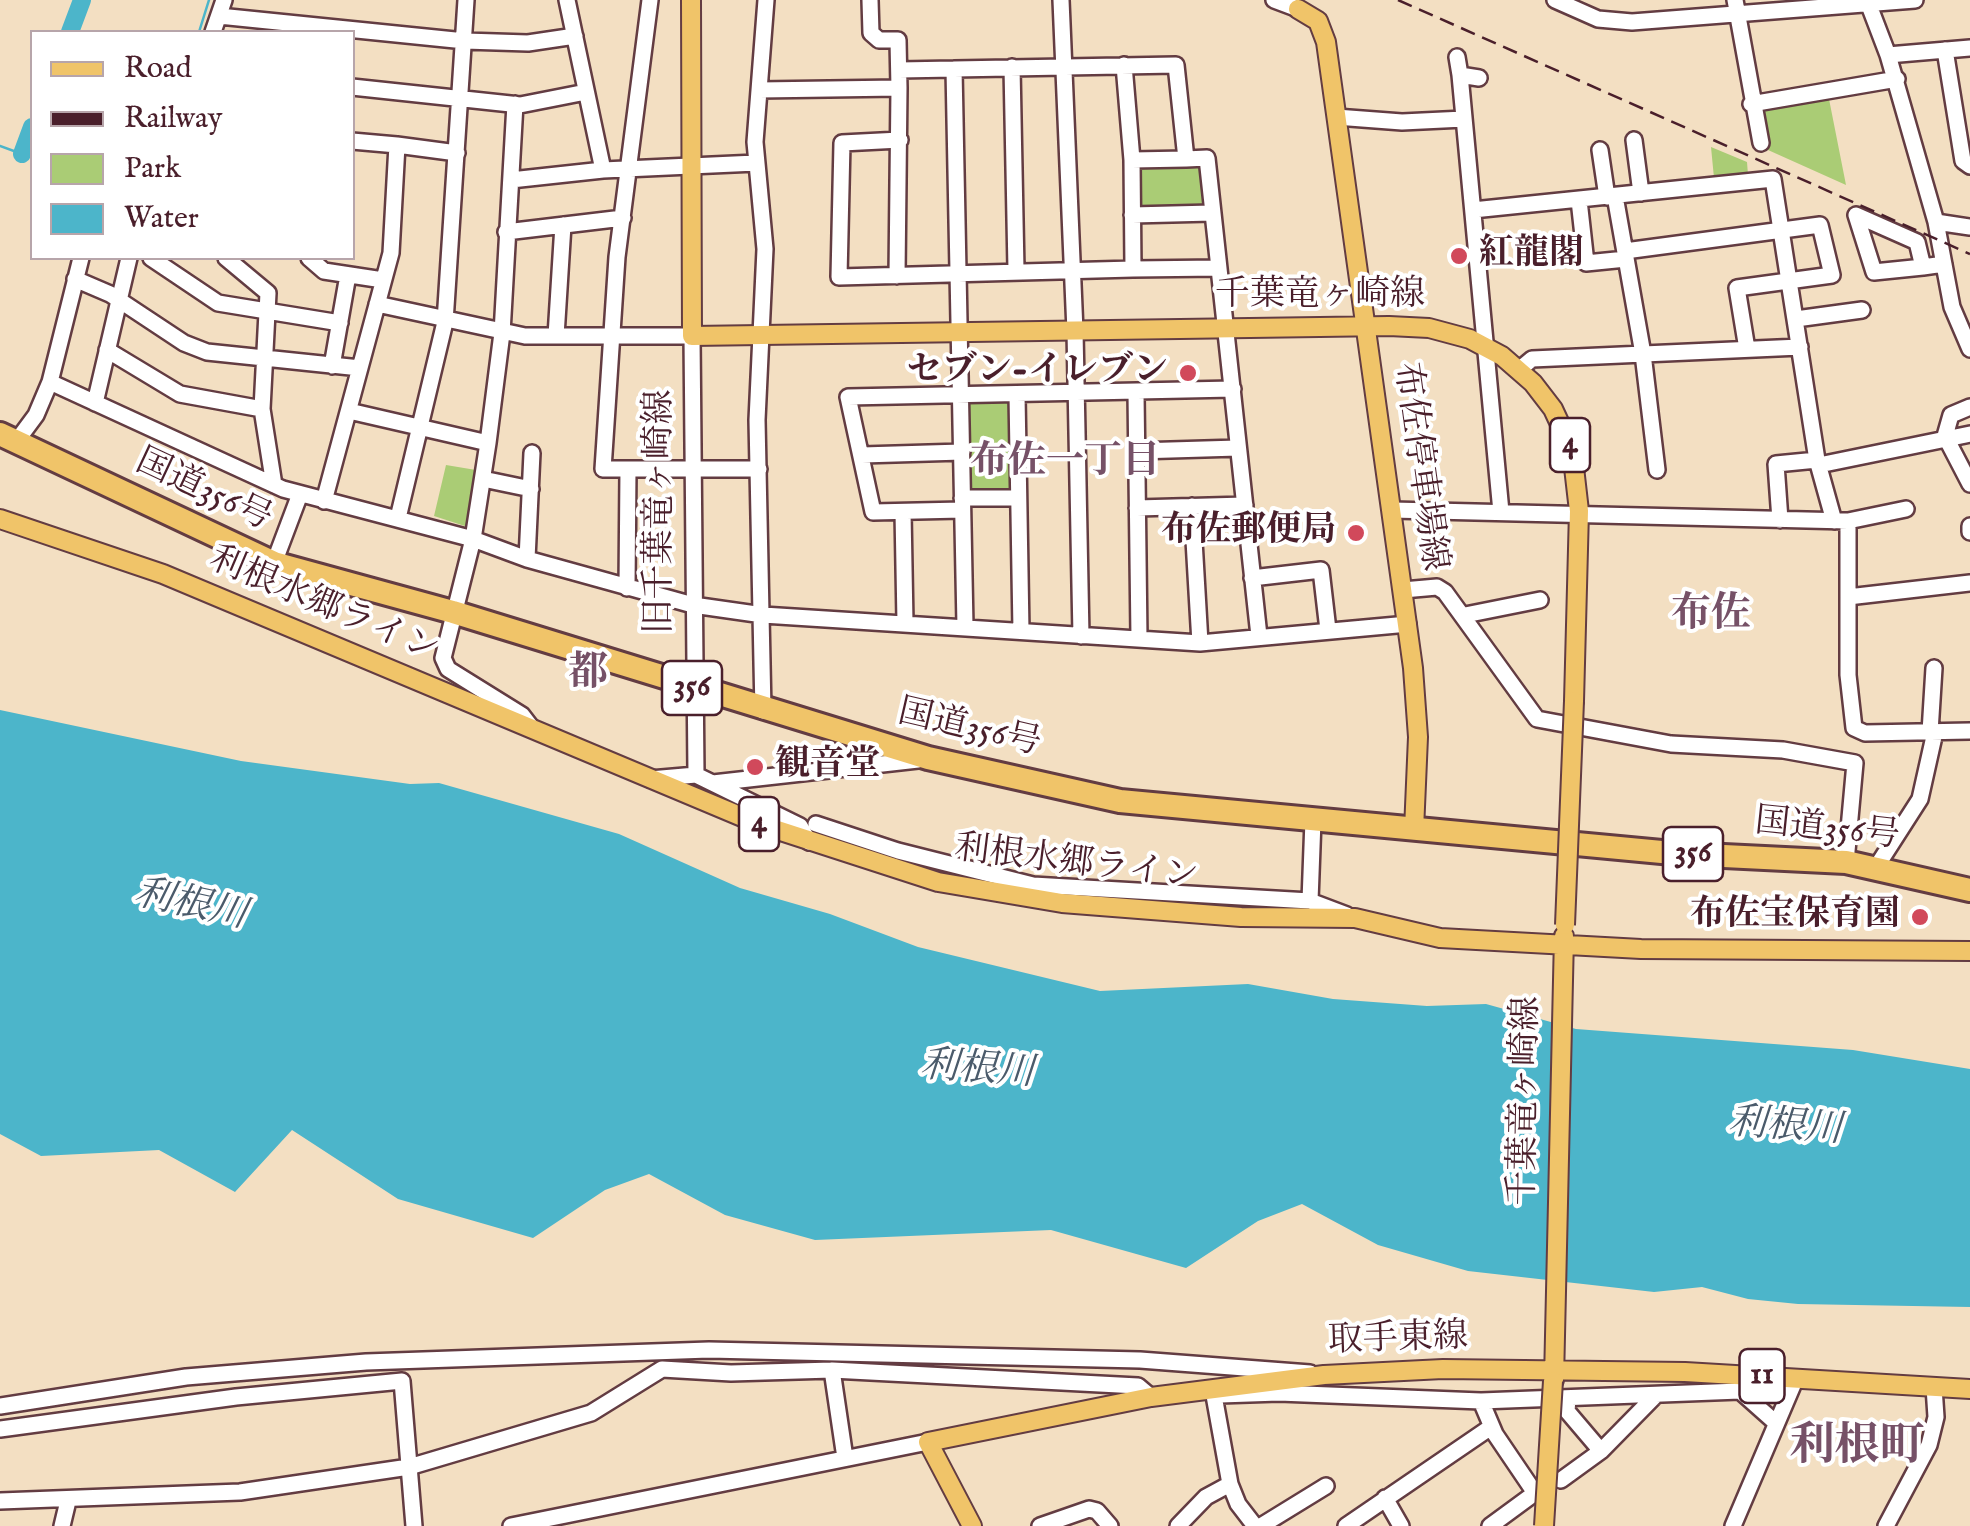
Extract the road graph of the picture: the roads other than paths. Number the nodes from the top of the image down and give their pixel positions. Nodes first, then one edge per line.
1 (224, 0) edge
2 (466, 0) edge
3 (567, 0) edge
4 (650, 0) edge
5 (692, 0) edge
6 (766, 0) edge
7 (870, 0) edge
8 (1061, 0) edge
9 (1274, 0) edge
10 (1554, 0) edge
11 (1916, 0) edge
12 (1868, 2) edge
13 (1296, 5) edge
14 (1736, 7) edge
15 (216, 24) edge
16 (287, 29) edge
17 (355, 34) edge
18 (575, 36) junction
19 (465, 42) junction
20 (1970, 48) edge
21 (1944, 50) junction
22 (1888, 55) junction
23 (1457, 57) dead end
24 (1064, 65) junction
25 (1124, 65) junction
26 (1012, 68) junction
27 (954, 69) junction
28 (899, 70) junction
29 (1460, 76) junction
30 (1479, 78) dead end
31 (1897, 78) junction
32 (355, 87) edge
33 (899, 88) junction
34 (758, 90) junction
35 (586, 92) junction
36 (462, 96) junction
37 (515, 104) junction
38 (1751, 104) junction
39 (1336, 117) junction
40 (1464, 119) junction
41 (900, 140) junction
42 (1634, 140) dead end
43 (355, 141) edge
44 (1761, 143) dead end
45 (396, 145) junction
46 (1600, 150) dead end
47 (458, 153) junction
48 (1186, 159) junction
49 (1132, 160) junction
50 (756, 163) junction
51 (691, 166) junction
52 (1970, 166) edge
53 (631, 168) junction
54 (603, 170) junction
55 (511, 180) junction
56 (1641, 193) junction
57 (1611, 196) junction
58 (1579, 200) junction
59 (1473, 210) junction
60 (1212, 213) junction
61 (1132, 215) junction
62 (623, 218) junction
63 (1936, 222) junction
64 (563, 225) junction
65 (1970, 227) edge
66 (506, 232) junction
67 (1782, 233) junction
68 (1626, 255) junction
69 (80, 260) edge
70 (129, 260) edge
71 (154, 260) edge
72 (228, 260) edge
73 (330, 264) edge
74 (1944, 264) junction
75 (1923, 266) junction
76 (1219, 268) junction
77 (1133, 269) junction
78 (1016, 270) junction
79 (1072, 270) junction
80 (957, 272) junction
81 (348, 275) junction
82 (898, 276) junction
83 (75, 278) junction
84 (383, 280) junction
85 (1790, 284) junction
86 (119, 300) junction
87 (376, 304) junction
88 (1862, 310) dead end
89 (267, 313) junction
90 (1796, 319) junction
91 (445, 322) junction
92 (340, 323) junction
93 (1365, 326) junction
94 (1228, 328) junction
95 (1075, 331) junction
96 (958, 332) junction
97 (502, 333) junction
98 (610, 335) junction
99 (760, 335) junction
100 (556, 336) junction
101 (692, 336) junction
102 (1484, 345) junction
103 (1800, 347) junction
104 (1747, 349) junction
105 (1970, 349) edge
106 (107, 350) junction
107 (1643, 354) junction
108 (264, 361) junction
109 (332, 366) junction
110 (360, 368) junction
111 (1520, 369) junction
112 (50, 382) junction
113 (1233, 390) junction
114 (1076, 393) junction
115 (1136, 394) junction
116 (961, 395) junction
117 (1017, 395) junction
118 (95, 402) junction
119 (1970, 407) edge
120 (262, 409) junction
121 (349, 411) junction
122 (420, 427) junction
123 (1970, 434) edge
124 (1945, 436) junction
125 (8, 438) edge
126 (488, 443) junction
127 (1238, 448) junction
128 (1137, 451) junction
129 (962, 452) junction
130 (532, 454) dead end
131 (862, 455) junction
132 (1818, 462) junction
133 (759, 468) junction
134 (628, 469) junction
135 (692, 469) junction
136 (1657, 470) dead end
137 (484, 478) junction
138 (1970, 484) edge
139 (274, 485) junction
140 (531, 489) junction
141 (300, 494) junction
142 (1018, 498) junction
143 (324, 500) junction
144 (962, 504) junction
145 (1245, 505) junction
146 (1192, 506) junction
147 (1137, 508) junction
148 (1906, 508) dead end
149 (1392, 510) junction
150 (904, 512) junction
151 (1501, 512) junction
152 (1579, 512) junction
153 (398, 518) junction
154 (0, 519) edge
155 (1780, 520) junction
156 (1841, 521) junction
157 (474, 539) junction
158 (528, 560) junction
159 (274, 563) junction
160 (1252, 578) junction
161 (1970, 582) edge
162 (627, 588) junction
163 (1403, 590) junction
164 (1848, 597) junction
165 (1540, 600) dead end
166 (692, 605) junction
167 (452, 612) junction
168 (763, 615) junction
169 (1465, 615) junction
170 (904, 623) junction
171 (1408, 624) junction
172 (965, 626) junction
173 (1328, 630) junction
174 (1021, 631) junction
175 (1081, 636) junction
176 (1259, 636) junction
177 (1139, 638) junction
178 (1200, 643) junction
179 (1934, 668) dead end
180 (693, 688) junction
181 (763, 711) junction
182 (1970, 731) edge
183 (533, 732) junction
184 (1933, 732) junction
185 (928, 758) junction
186 (696, 775) junction
187 (648, 779) junction
188 (713, 783) junction
189 (1313, 820) junction
190 (1414, 830) junction
191 (813, 833) junction
192 (1846, 862) junction
193 (1876, 866) junction
194 (1970, 890) edge
195 (1310, 901) junction
196 (1281, 918) junction
197 (1355, 918) junction
198 (1563, 951) junction
199 (1970, 951) edge
200 (346, 1352) dead end
201 (366, 1362) junction
202 (1554, 1368) junction
203 (832, 1370) junction
204 (1324, 1376) junction
205 (1796, 1378) junction
206 (402, 1381) junction
207 (1934, 1387) junction
208 (1970, 1389) edge
209 (1213, 1390) junction
210 (1655, 1396) junction
211 (1150, 1397) junction
212 (1568, 1399) junction
213 (1480, 1401) junction
214 (0, 1406) edge
215 (1776, 1423) junction
216 (1491, 1427) junction
217 (0, 1429) edge
218 (928, 1442) junction
219 (1601, 1450) junction
220 (845, 1458) junction
221 (409, 1467) junction
222 (1561, 1480) dead end
223 (1230, 1484) junction
224 (1326, 1486) dead end
225 (1384, 1498) junction
226 (68, 1501) junction
227 (0, 1502) edge
228 (551, 1522) edge
229 (62, 1526) edge
230 (414, 1526) edge
231 (511, 1526) edge
232 (972, 1526) edge
233 (1040, 1526) edge
234 (1110, 1526) edge
235 (1178, 1526) edge
236 (1258, 1526) edge
237 (1346, 1526) edge
238 (1401, 1526) edge
239 (1490, 1526) edge
240 (1544, 1526) edge
241 (1733, 1526) edge
242 (1886, 1526) edge

1 - 15 street
2 - 19 street
3 - 18 street
4 - 53 street
5 - 51 main road
6 - 34 street
7 - 28 street
8 - 24 street
9 - 13 street
10 - 14 street
11 - 12 street
12 - 14 street
12 - 22 street
13 - 39 main road, 布佐停車場線
14 - 38 street
15 - 16 street
17 - 19 street
18 - 19 street
18 - 35 street
19 - 36 street
20 - 21 street
21 - 22 street
21 - 52 street
22 - 31 street
23 - 29 street
24 - 25 street
24 - 26 street
24 - 79 street
25 - 48 street
25 - 49 street
26 - 27 street
26 - 78 street
27 - 28 street
27 - 80 street
28 - 33 street
29 - 30 street
29 - 40 street
31 - 38 street
31 - 63 street
32 - 36 street
33 - 34 street
33 - 41 street
34 - 50 street
35 - 37 street
35 - 54 street
36 - 37 street
36 - 47 street
37 - 55 street
38 - 44 street
39 - 40 street
39 - 93 main road, 布佐停車場線
40 - 59 street
41 - 82 street
41 - 82 street
42 - 56 street
43 - 45 street
45 - 47 street
45 - 84 street
46 - 57 street
47 - 91 street
48 - 49 street
48 - 60 street
49 - 61 street
50 - 51 street
50 - 99 street
51 - 53 street
51 - 101 main road
53 - 54 street
53 - 62 street
54 - 55 street
55 - 66 street
56 - 57 street
56 - 67 street
57 - 58 street
57 - 68 street
58 - 59 street
58 - 68 street
59 - 102 street
60 - 61 street
60 - 76 street
61 - 77 street
62 - 64 street
62 - 98 street
63 - 65 street
63 - 74 street
64 - 66 street
64 - 100 street
66 - 97 street
67 - 68 street
67 - 85 street
67 - 85 street
68 - 107 street
69 - 83 street
70 - 86 street
71 - 89 street
72 - 89 street
73 - 81 street
74 - 75 street
74 - 105 street
75 - 75 street
76 - 77 street
76 - 94 street
77 - 79 street
78 - 79 street
78 - 80 street
79 - 95 street
80 - 82 street
80 - 96 street
81 - 84 street
81 - 92 street
83 - 86 street
83 - 112 street
84 - 87 street
85 - 90 street
85 - 104 street
86 - 106 street
86 - 108 street
87 - 91 street
87 - 110 street
88 - 90 street
89 - 92 street
89 - 108 street
90 - 103 street
91 - 97 street
91 - 122 street
92 - 109 street
93 - 94 main road, 千葉竜ヶ崎線 / 4
93 - 102 main road, 千葉竜ヶ崎線 / 4
93 - 149 main road, 布佐停車場線
94 - 95 main road, 千葉竜ヶ崎線 / 4
94 - 113 street
95 - 96 main road, 千葉竜ヶ崎線 / 4
95 - 114 street
96 - 99 main road, 千葉竜ヶ崎線 / 4
96 - 116 street
97 - 100 street
97 - 126 street
98 - 100 street
98 - 101 street
98 - 134 street
99 - 101 main road, 千葉竜ヶ崎線 / 4
99 - 133 street
101 - 135 street, 旧千葉竜ヶ崎線
102 - 111 main road, 千葉竜ヶ崎線 / 4
102 - 151 street
103 - 104 street
103 - 132 street
104 - 107 street
106 - 118 street
106 - 120 street
107 - 111 street
107 - 136 street
108 - 109 street
108 - 120 street
109 - 110 street
110 - 121 street
111 - 152 main road, 千葉竜ヶ崎線 / 4
112 - 118 street
112 - 125 street
113 - 115 street
113 - 127 street
114 - 115 street
114 - 117 street
114 - 175 street
115 - 128 street
116 - 117 street
116 - 129 street
116 - 131 street
117 - 142 street
118 - 139 street
119 - 124 street
120 - 139 street
121 - 122 street
121 - 143 street
122 - 126 street
122 - 153 street
123 - 124 street
124 - 132 street
124 - 138 street
125 - 159 highway, 国道356号 / 356
126 - 137 street
127 - 128 street
127 - 145 street
128 - 147 street
129 - 131 street
129 - 144 street
130 - 140 street
131 - 150 street
132 - 155 street
132 - 156 street
133 - 135 street
133 - 168 street
134 - 135 street
134 - 162 street
135 - 166 street, 旧千葉竜ヶ崎線
137 - 140 street
137 - 157 street
139 - 141 street
140 - 158 street
141 - 143 street
141 - 159 street
142 - 144 street
142 - 174 street
143 - 153 street
144 - 150 street
144 - 172 street
145 - 146 street
145 - 160 street
146 - 147 street
146 - 178 street
147 - 177 street
148 - 156 street
149 - 151 street
149 - 163 main road, 布佐停車場線
150 - 170 street
151 - 152 street
152 - 155 street
152 - 198 main road, 千葉竜ヶ崎線 / 4, bridge
153 - 157 street
154 - 183 main road, 利根水郷ライン / 4
155 - 156 street
156 - 164 street
157 - 158 street
157 - 167 street
158 - 162 street
159 - 167 highway, 国道356号 / 356
160 - 173 street
160 - 176 street
161 - 164 street
162 - 166 street
163 - 169 street
163 - 171 main road, 布佐停車場線
164 - 184 street
165 - 169 street
166 - 168 street
166 - 180 street, 旧千葉竜ヶ崎線
167 - 180 highway, 国道356号 / 356
167 - 183 street
168 - 170 street
168 - 181 street
169 - 192 street
170 - 172 street
171 - 173 street
171 - 190 main road, 布佐停車場線
172 - 174 street
173 - 176 street
174 - 175 street
175 - 177 street
176 - 178 street
177 - 178 street
179 - 184 street
180 - 181 highway, 国道356号 / 356
180 - 186 street, 旧千葉竜ヶ崎線
181 - 185 highway, 国道356号 / 356
182 - 184 street
183 - 187 main road, 利根水郷ライン / 4
184 - 193 street
185 - 188 street
185 - 189 highway, 国道356号 / 356
186 - 187 street
186 - 188 street
187 - 191 main road, 利根水郷ライン / 4
188 - 191 street
189 - 190 highway, 国道356号 / 356
189 - 195 street
190 - 192 highway, 国道356号 / 356
191 - 195 street
191 - 196 main road, 利根水郷ライン / 4
192 - 193 highway, 国道356号 / 356
193 - 194 highway, 国道356号 / 356
195 - 196 street
195 - 197 street
196 - 197 main road, 利根水郷ライン / 4
197 - 198 main road, 利根水郷ライン / 4
198 - 199 main road, 利根水郷ライン
198 - 202 main road, 千葉竜ヶ崎線 / 4
200 - 201 street
201 - 204 street
201 - 206 street
201 - 214 street
202 - 204 main road, 取手東線 / 11
202 - 205 main road, 取手東線 / 11
202 - 240 main road, 千葉竜ヶ崎線 / 4, bridge
203 - 211 street
203 - 220 street
203 - 221 street
204 - 209 main road, 取手東線 / 11
205 - 207 main road, 取手東線 / 11
205 - 215 street
206 - 217 street
206 - 221 street
207 - 208 main road, 取手東線 / 11
207 - 242 street
209 - 211 main road, 取手東線 / 11
209 - 213 street
209 - 223 street
210 - 212 street
210 - 215 street
210 - 219 street
211 - 218 main road, 取手東線 / 11
212 - 213 street
212 - 219 street
213 - 216 street
215 - 241 street
216 - 225 street
216 - 239 street
218 - 220 street
218 - 232 main road
219 - 222 street
220 - 228 street
221 - 226 street
221 - 230 street
223 - 235 street
223 - 236 street
224 - 236 street
225 - 237 street
225 - 238 street
226 - 227 street
226 - 229 street
228 - 231 street
233 - 234 street

